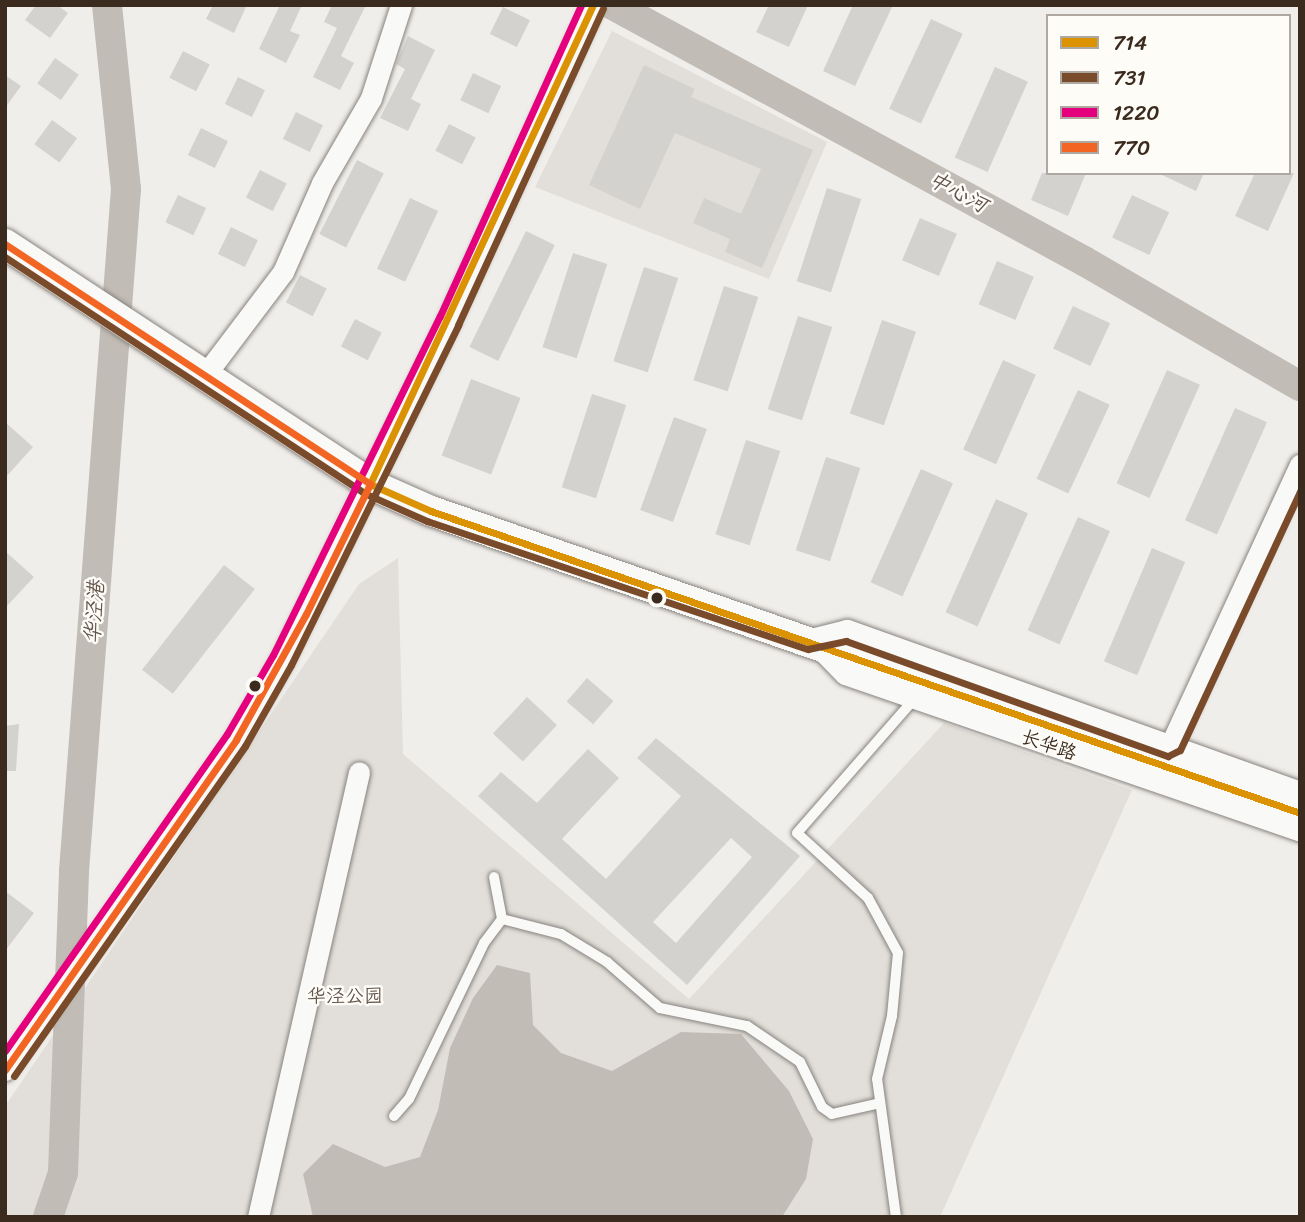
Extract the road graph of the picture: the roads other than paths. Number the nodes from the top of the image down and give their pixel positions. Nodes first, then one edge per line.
1 (401, 5) edge
2 (590, 13) edge
3 (5, 244) edge
4 (205, 375) junction
5 (1300, 465) edge
6 (370, 484) junction
7 (811, 639) junction
8 (915, 698) junction
9 (1156, 750) junction
10 (359, 772) dead end
11 (1300, 792) edge
12 (1300, 813) edge
13 (1300, 831) edge
14 (494, 877) dead end
15 (502, 919) junction
16 (5, 1070) edge
17 (880, 1103) junction
18 (394, 1116) dead end
19 (258, 1217) edge
20 (896, 1217) edge

1 - 4 street
2 - 6 street
3 - 4 street, 长华路
4 - 6 street, 长华路
5 - 9 street
6 - 7 street, 长华路
6 - 16 street
7 - 8 street, 长华路
7 - 9 street, 长华路
8 - 13 street, 长华路
8 - 17 lane
9 - 11 street, 长华路
9 - 12 street, 长华路
10 - 19 street
14 - 15 lane
15 - 17 lane
15 - 18 lane
17 - 20 lane

